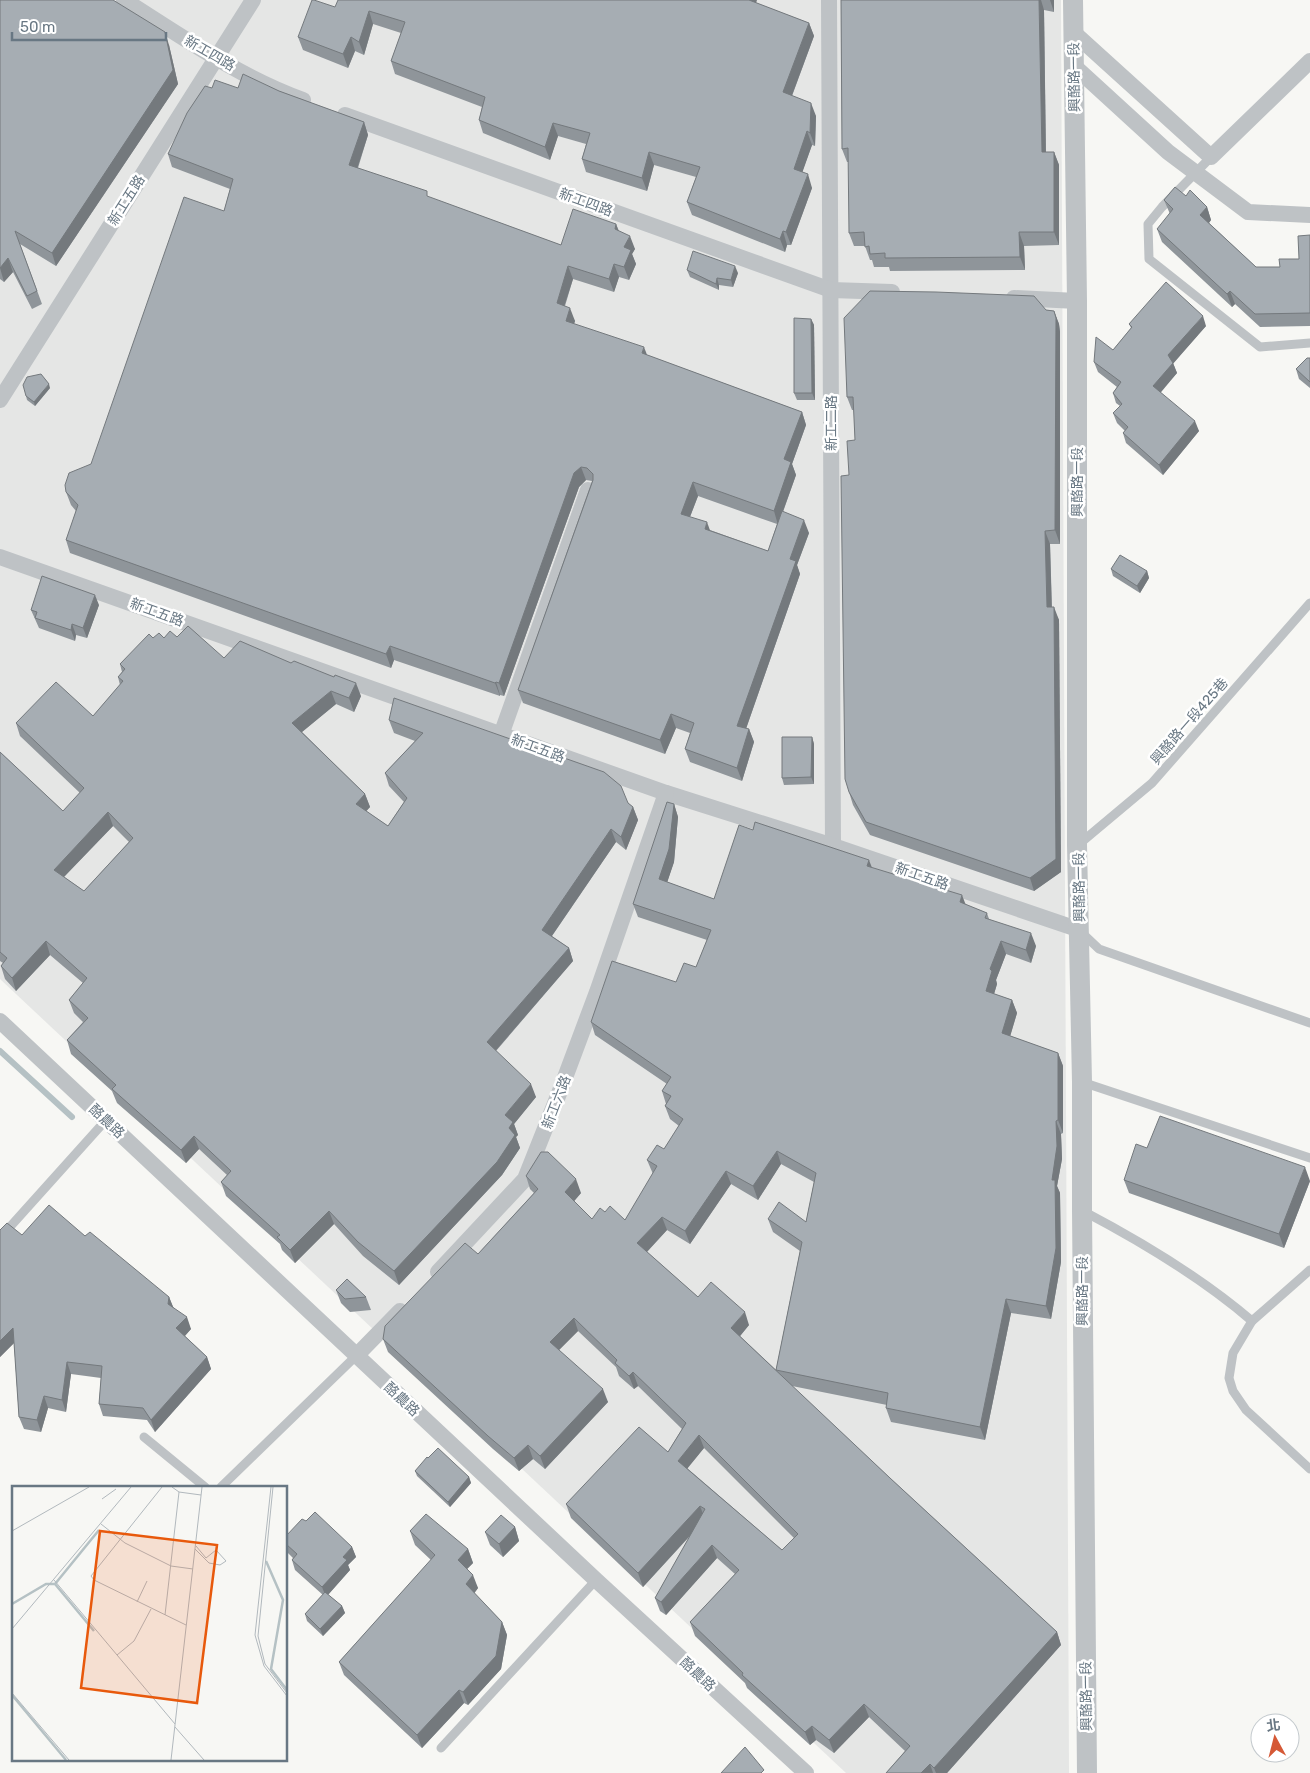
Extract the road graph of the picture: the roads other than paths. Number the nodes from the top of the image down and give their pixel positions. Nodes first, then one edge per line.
1 (124, 0) edge
2 (253, 0) edge
3 (829, 0) edge
4 (1073, 0) edge
5 (1074, 32) junction
6 (216, 58) junction
7 (1310, 61) edge
8 (1074, 66) junction
9 (315, 105) edge
10 (334, 112) edge
11 (1211, 157) junction
12 (1195, 172) junction
13 (1310, 215) edge
14 (831, 290) junction
15 (910, 293) edge
16 (998, 297) edge
17 (1077, 301) junction
18 (1310, 343) edge
19 (0, 400) edge
20 (588, 490) edge
21 (0, 557) edge
22 (1310, 603) edge
23 (502, 735) junction
24 (666, 793) junction
25 (1077, 845) junction
26 (833, 846) junction
27 (1080, 930) junction
28 (0, 1021) edge
29 (1310, 1023) edge
30 (1082, 1082) junction
31 (106, 1120) junction
32 (1310, 1158) edge
33 (1082, 1210) junction
34 (0, 1238) edge
35 (1310, 1270) edge
36 (428, 1282) edge
37 (408, 1303) edge
38 (1252, 1322) junction
39 (356, 1356) junction
40 (144, 1437) dead end
41 (1310, 1469) edge
42 (204, 1486) edge
43 (222, 1486) edge
44 (596, 1580) junction
45 (441, 1748) dead end
46 (806, 1773) edge
47 (1087, 1773) edge

1 - 6 street, 新工四路
2 - 6 street, 新工五路
3 - 14 street, 新工二路
4 - 5 street, 興酪路一段
5 - 8 street, 興酪路一段
5 - 11 street
6 - 9 street, 新工四路
6 - 19 street, 新工五路
7 - 11 street
8 - 12 street
8 - 17 street, 興酪路一段
10 - 14 street, 新工四路
11 - 12 lane
12 - 13 street
12 - 18 lane
14 - 15 street, 新工四路
14 - 26 street, 新工二路
16 - 17 street
17 - 25 street, 興酪路一段
20 - 23 street
21 - 23 street, 新工五路
22 - 25 lane, 興酪路一段425巷
23 - 24 street, 新工五路
24 - 26 street, 新工五路
24 - 36 street, 新工六路
25 - 27 street, 興酪路一段
26 - 27 street, 新工五路
27 - 29 lane
27 - 30 street, 興酪路一段
28 - 31 street, 酪農路
30 - 32 lane
30 - 33 street, 興酪路一段
31 - 34 lane
31 - 39 street, 酪農路
33 - 38 lane
33 - 47 street, 興酪路一段
35 - 38 lane
37 - 39 street
38 - 41 lane
39 - 43 lane
39 - 44 street, 酪農路
40 - 42 lane
44 - 45 lane
44 - 46 street, 酪農路

